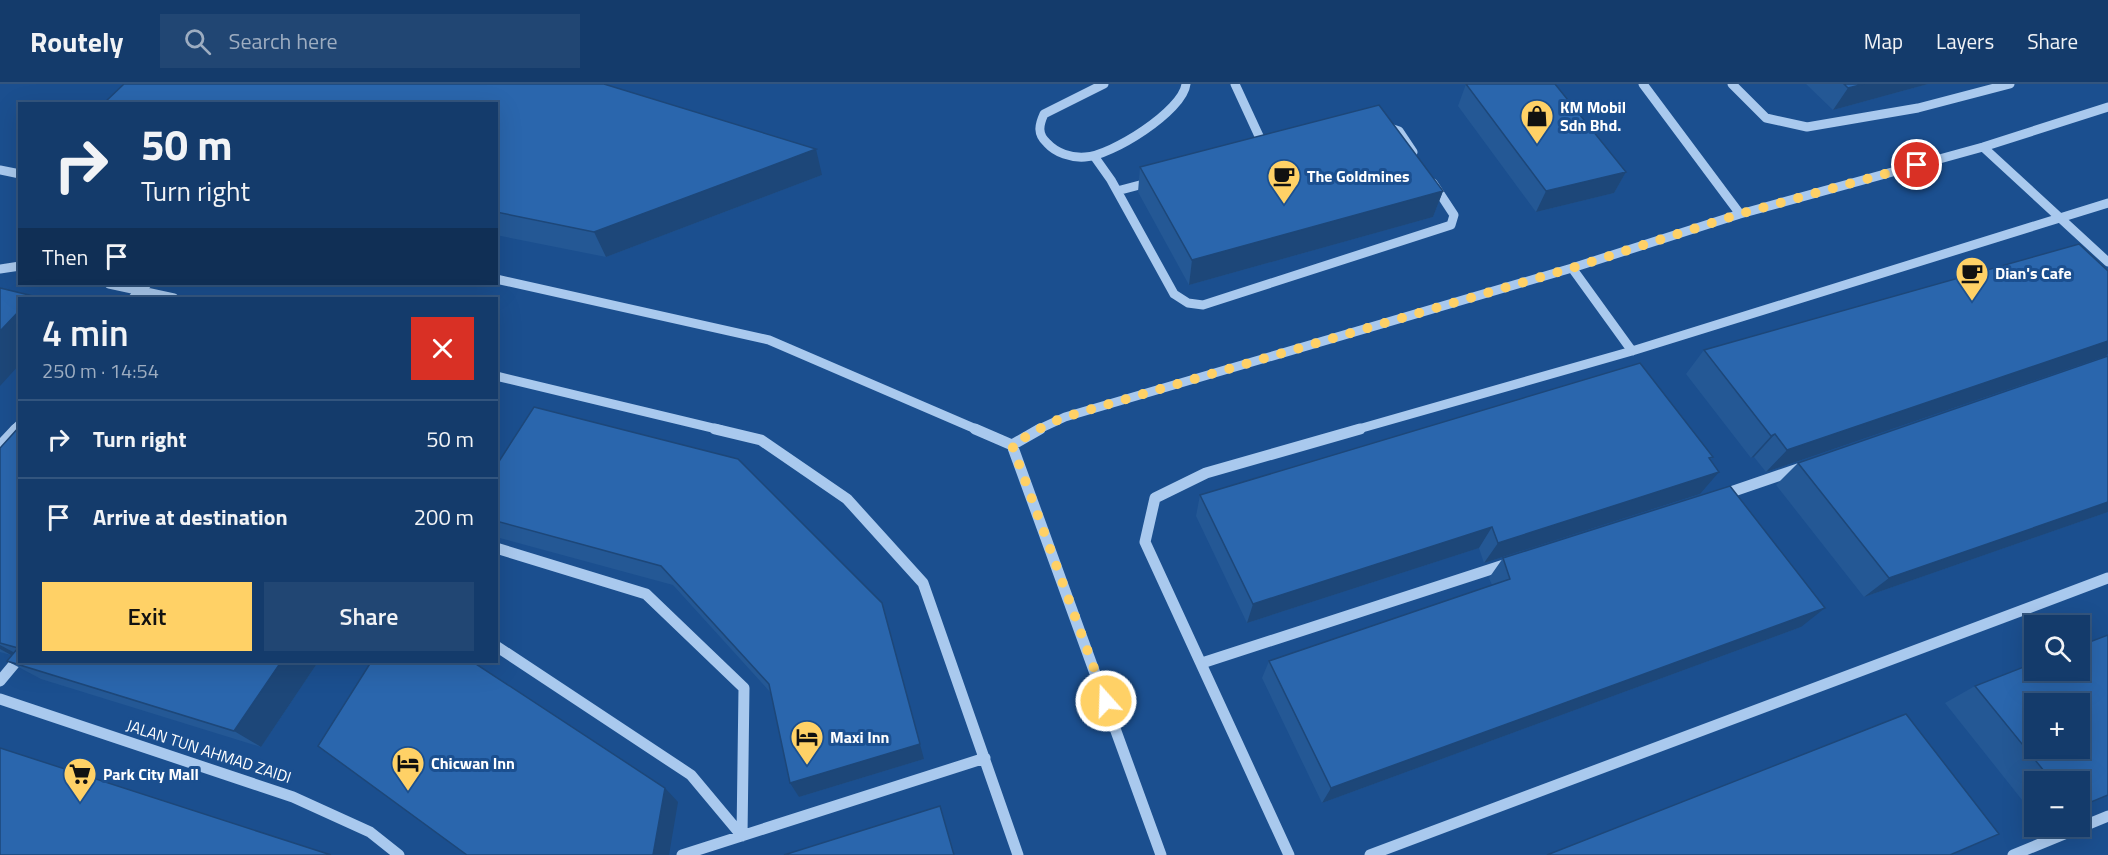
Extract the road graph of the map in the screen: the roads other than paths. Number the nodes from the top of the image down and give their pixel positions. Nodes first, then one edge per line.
1 (1104, 84) edge
2 (1186, 84) edge
3 (1235, 84) edge
4 (1643, 84) edge
5 (1732, 84) edge
6 (2010, 84) edge
7 (2108, 107) edge
8 (1369, 124) edge
9 (1983, 147) junction
10 (1277, 148) edge
11 (1266, 152) junction
12 (1255, 155) edge
13 (1094, 156) junction
14 (1417, 159) edge
15 (0, 170) edge
16 (18, 174) edge
17 (1430, 178) edge
18 (1163, 179) edge
19 (1117, 191) junction
20 (2108, 203) edge
21 (1740, 214) junction
22 (2060, 218) junction
23 (2108, 262) edge
24 (18, 266) edge
25 (1572, 268) junction
26 (0, 269) edge
27 (498, 279) edge
28 (121, 285) edge
29 (144, 287) edge
30 (171, 297) edge
31 (1632, 351) junction
32 (498, 376) edge
33 (18, 426) edge
34 (1012, 445) junction
35 (0, 446) edge
36 (1808, 466) edge
37 (1707, 499) edge
38 (498, 549) edge
39 (1517, 561) edge
40 (2108, 578) edge
41 (498, 647) edge
42 (18, 659) edge
43 (1202, 663) junction
44 (0, 681) edge
45 (0, 699) edge
46 (985, 758) junction
47 (2108, 816) edge
48 (741, 836) junction
49 (399, 855) edge
50 (682, 855) edge
51 (1018, 855) edge
52 (1161, 855) edge
53 (1288, 855) edge
54 (1370, 855) edge
55 (2013, 855) edge

1 - 13 street
2 - 13 street
3 - 11 street
4 - 21 street
5 - 6 street
7 - 9 street
8 - 14 street
9 - 21 street
9 - 22 street
10 - 11 street
11 - 12 street
13 - 19 street
15 - 16 street
17 - 19 street
18 - 19 street
20 - 22 street
21 - 25 street
22 - 23 street
22 - 31 street
24 - 26 street
25 - 31 street
25 - 34 street
27 - 34 street
28 - 29 street
29 - 30 street
31 - 43 street
32 - 46 street
33 - 35 street
34 - 52 street
36 - 37 street
38 - 48 street
39 - 43 street
40 - 54 street
41 - 48 street
42 - 44 street
43 - 53 street
45 - 49 street, JALAN TUN AHMAD ZAIDI
46 - 48 street
46 - 51 street
47 - 55 street
48 - 50 street

